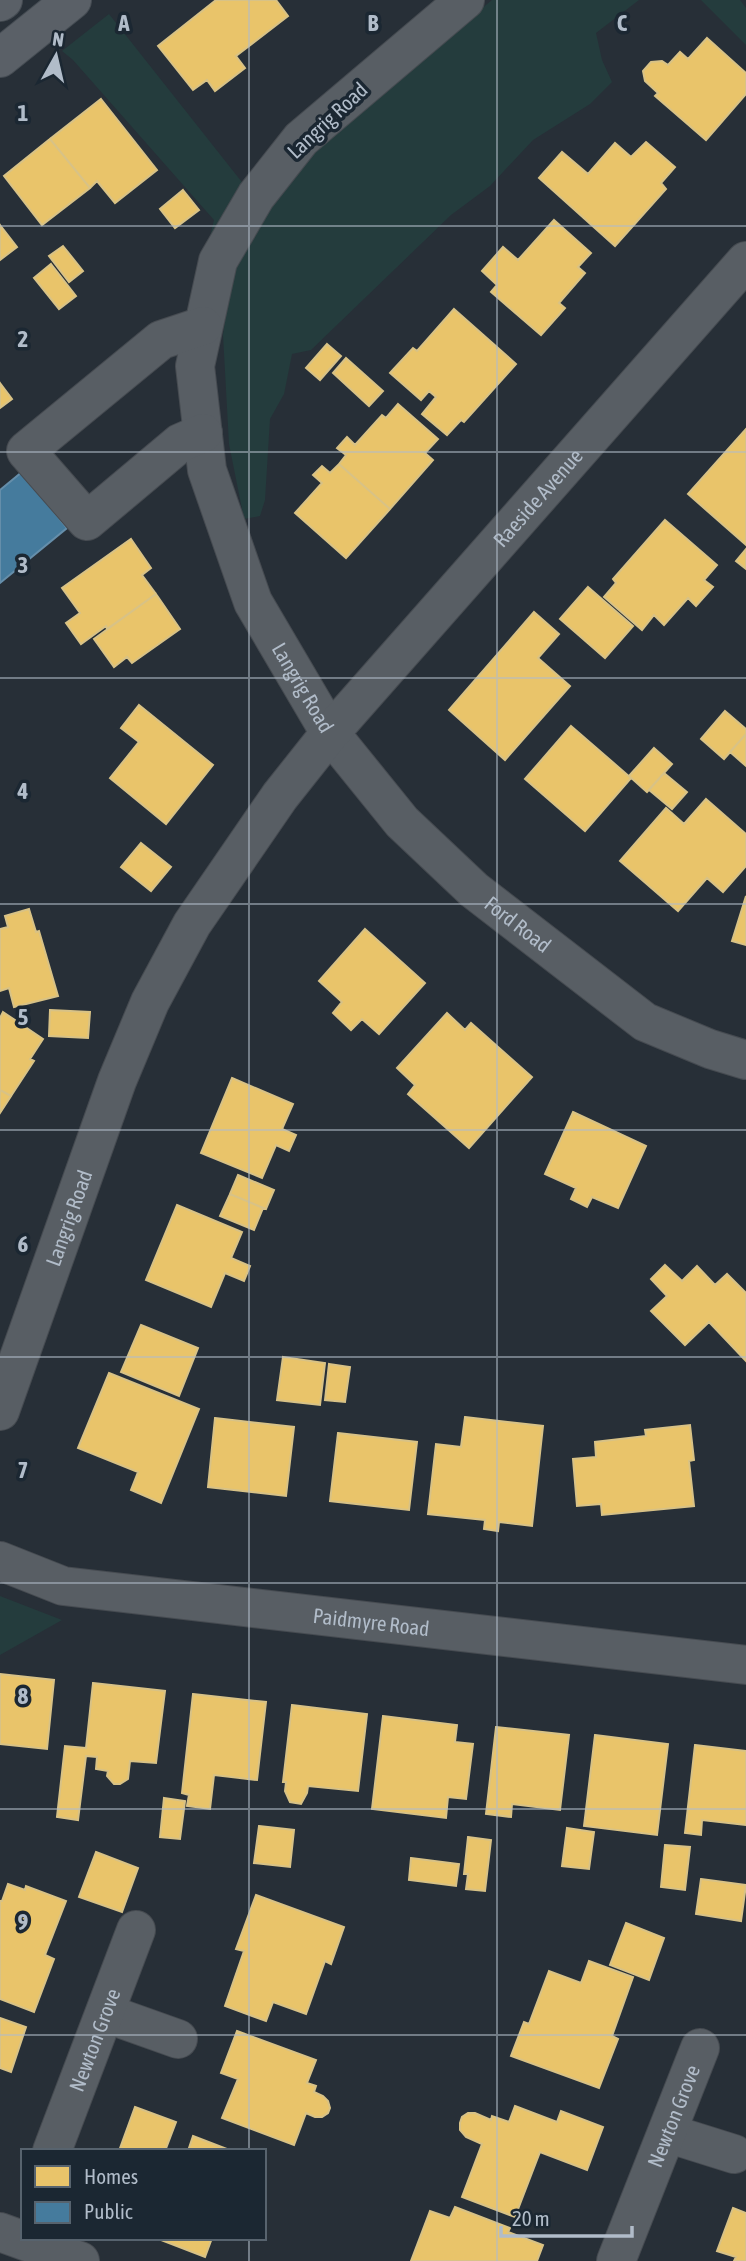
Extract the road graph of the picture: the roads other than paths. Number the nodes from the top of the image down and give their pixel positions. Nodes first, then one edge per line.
1 (72, 0) edge
2 (465, 0) edge
3 (0, 58) edge
4 (746, 261) edge
5 (203, 326) junction
6 (202, 433) junction
7 (13, 459) edge
8 (330, 733) junction
9 (746, 1060) edge
10 (0, 1411) edge
11 (0, 1561) edge
12 (746, 1665) edge
13 (136, 1930) dead end
14 (105, 2013) junction
15 (178, 2039) dead end
16 (700, 2048) dead end
17 (667, 2133) junction
18 (53, 2149) edge
19 (734, 2154) dead end
20 (30, 2240) edge
21 (80, 2261) edge
22 (617, 2261) edge

1 - 3 main road
2 - 5 street, Langrig Road
4 - 8 street, Raeside Avenue
5 - 6 street, Langrig Road
5 - 7 street
6 - 7 street
6 - 8 street, Langrig Road
8 - 9 street, Ford Road
8 - 10 street, Langrig Road
11 - 12 street, Paidmyre Road
13 - 14 street, Newton Grove
14 - 15 street
14 - 18 street, Newton Grove
16 - 17 street, Newton Grove
17 - 19 street
17 - 22 street, Newton Grove
20 - 21 street

